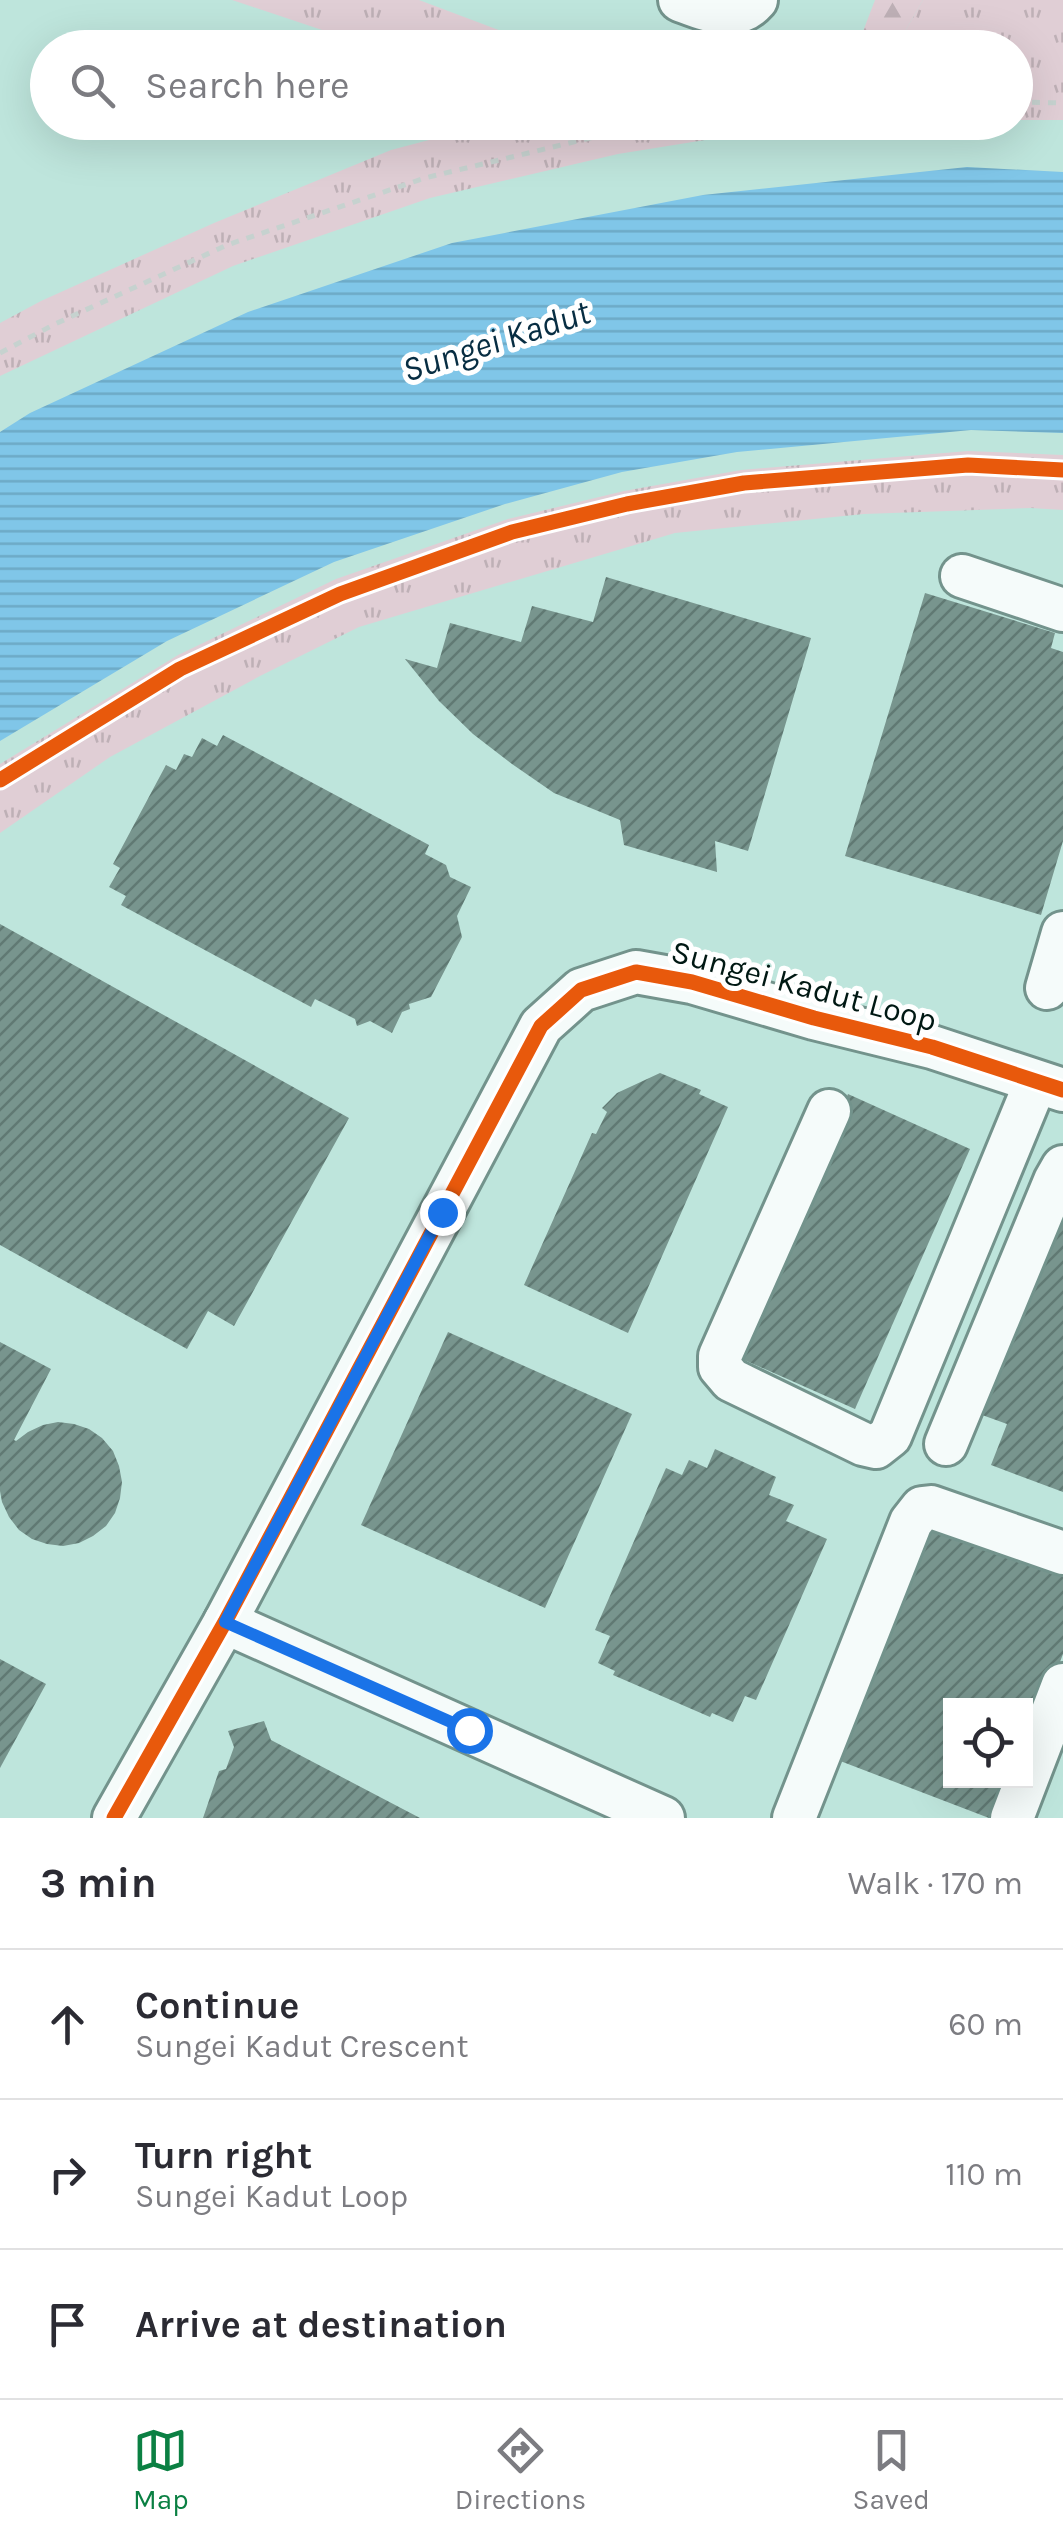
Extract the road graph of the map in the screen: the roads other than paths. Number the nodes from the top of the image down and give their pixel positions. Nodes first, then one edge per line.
1 (680, 0) edge
2 (756, 0) edge
3 (962, 576) dead end
4 (1063, 610) edge
5 (1063, 932) edge
6 (1047, 988) dead end
7 (1050, 1086) edge
8 (830, 1110) dead end
9 (1060, 1177) edge
10 (946, 1444) dead end
11 (1063, 1553) edge
12 (225, 1622) junction
13 (1063, 1685) edge
14 (803, 1816) edge
15 (114, 1818) edge
16 (663, 1818) edge
17 (1012, 1818) edge

1 - 2 street
3 - 4 street
5 - 6 street
7 - 8 street
7 - 12 street, Sungei Kadut Loop
9 - 10 street
11 - 14 street
12 - 15 street, Sungei Kadut Loop
12 - 16 street
13 - 17 street

